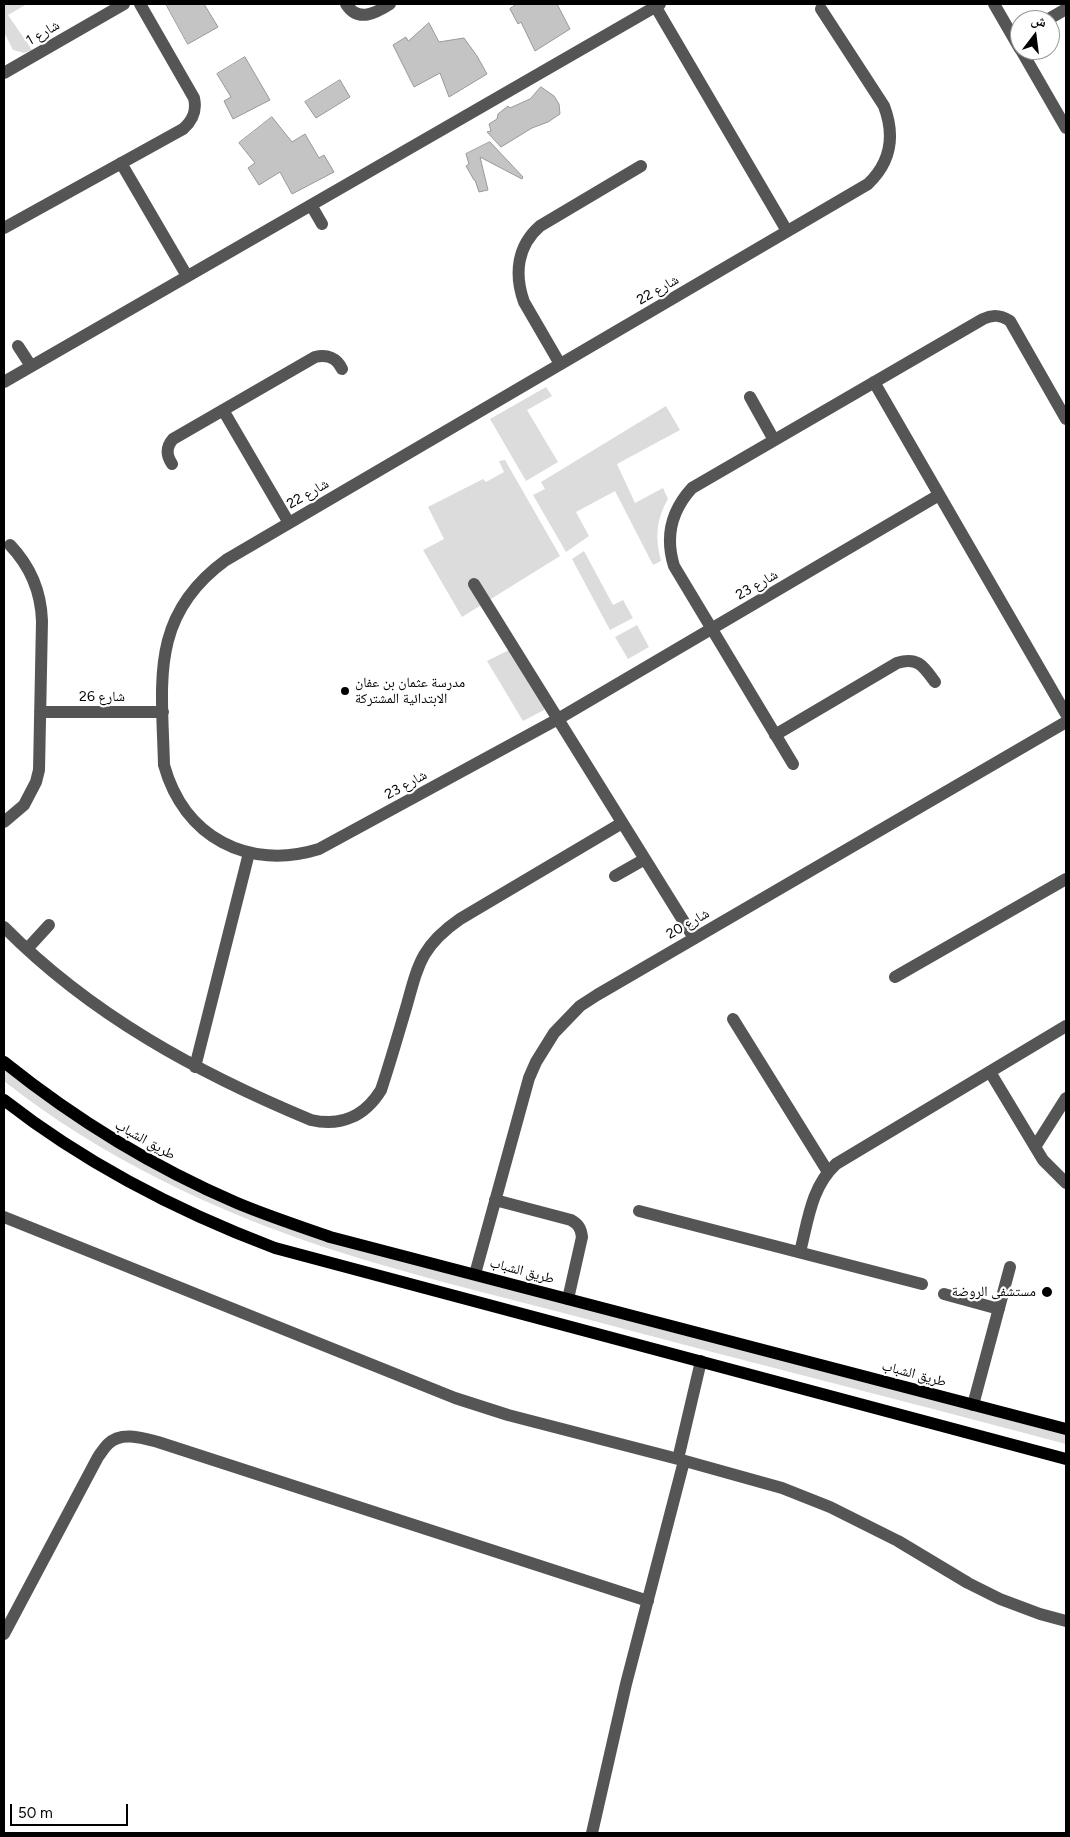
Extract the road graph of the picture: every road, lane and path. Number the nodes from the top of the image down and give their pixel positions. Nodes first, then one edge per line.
1 (124, 4) edge
2 (140, 4) edge
3 (346, 4) edge
4 (390, 4) edge
5 (994, 4) edge
6 (656, 5) edge
7 (821, 9) dead end
8 (1010, 29) edge
9 (1028, 60) edge
10 (5, 71) edge
11 (1066, 128) edge
12 (121, 163) junction
13 (641, 166) dead end
14 (311, 205) junction
15 (322, 224) dead end
16 (4, 228) edge
17 (787, 231) junction
18 (187, 276) junction
19 (18, 346) dead end
20 (560, 364) junction
21 (31, 366) junction
22 (342, 369) dead end
23 (4, 382) edge
24 (874, 382) junction
25 (750, 397) dead end
26 (223, 410) junction
27 (1066, 419) edge
28 (774, 440) junction
29 (172, 464) dead end
30 (939, 496) junction
31 (289, 523) junction
32 (10, 545) dead end
33 (474, 584) dead end
34 (711, 629) junction
35 (935, 682) dead end
36 (40, 712) junction
37 (163, 712) junction
38 (1066, 714) edge
39 (558, 719) junction
40 (1066, 722) edge
41 (775, 734) junction
42 (793, 764) dead end
43 (4, 822) edge
44 (622, 823) junction
45 (249, 853) junction
46 (645, 859) junction
47 (615, 876) dead end
48 (1066, 879) edge
49 (49, 925) dead end
50 (4, 927) edge
51 (694, 938) junction
52 (26, 949) junction
53 (895, 977) dead end
54 (733, 1020) dead end
55 (1066, 1026) edge
56 (4, 1062) edge
57 (196, 1066) junction
58 (990, 1072) junction
59 (1066, 1098) edge
60 (4, 1100) edge
61 (1036, 1147) junction
62 (828, 1172) junction
63 (1066, 1183) edge
64 (495, 1200) junction
65 (639, 1210) dead end
66 (4, 1217) edge
67 (800, 1252) junction
68 (1010, 1267) dead end
69 (474, 1274) junction
70 (922, 1284) dead end
71 (944, 1294) dead end
72 (568, 1299) junction
73 (999, 1309) junction
74 (701, 1361) junction
75 (973, 1405) junction
76 (1066, 1430) edge
77 (1066, 1459) edge
78 (681, 1460) junction
79 (648, 1601) junction
80 (1066, 1621) edge
81 (4, 1634) edge
82 (592, 1833) edge

1 - 10 street, شارع 1
2 - 12 street
3 - 4 street
5 - 8 street
6 - 14 street
6 - 17 street
7 - 17 street, شارع 22
9 - 11 street
12 - 16 street
12 - 18 street
13 - 20 street
14 - 15 street
14 - 18 street
17 - 20 street, شارع 22
18 - 21 street
19 - 21 street
20 - 31 street, شارع 22
21 - 23 street
22 - 26 street
24 - 27 street
24 - 28 street
24 - 30 street
25 - 28 street
26 - 29 street
26 - 31 street
28 - 34 street
30 - 34 street, شارع 23
30 - 38 street
31 - 37 street, شارع 23
32 - 36 street
33 - 39 street
34 - 39 street, شارع 23
34 - 41 street
35 - 41 street
36 - 37 street, شارع 26
36 - 43 street
37 - 45 street, شارع 23
39 - 44 street
39 - 45 street, شارع 23
40 - 51 street, شارع 20
41 - 42 street
44 - 46 street
44 - 57 street
45 - 57 street
46 - 47 street
46 - 51 street
48 - 53 street
49 - 52 street
50 - 52 street
51 - 64 street, شارع 20
52 - 57 street
54 - 62 street
55 - 58 street
56 - 69 main road, طريق الشباب
58 - 61 street
58 - 62 street
59 - 61 street
60 - 74 main road
61 - 63 street
62 - 67 street
64 - 69 street, شارع 20
64 - 72 street
65 - 67 street
66 - 78 street
67 - 70 street
68 - 73 street
69 - 72 main road, طريق الشباب
71 - 73 street
72 - 75 main road, طريق الشباب
73 - 75 street
74 - 77 main road
74 - 78 street
75 - 76 main road, طريق الشباب
78 - 79 street
78 - 80 street
79 - 81 street
79 - 82 street

